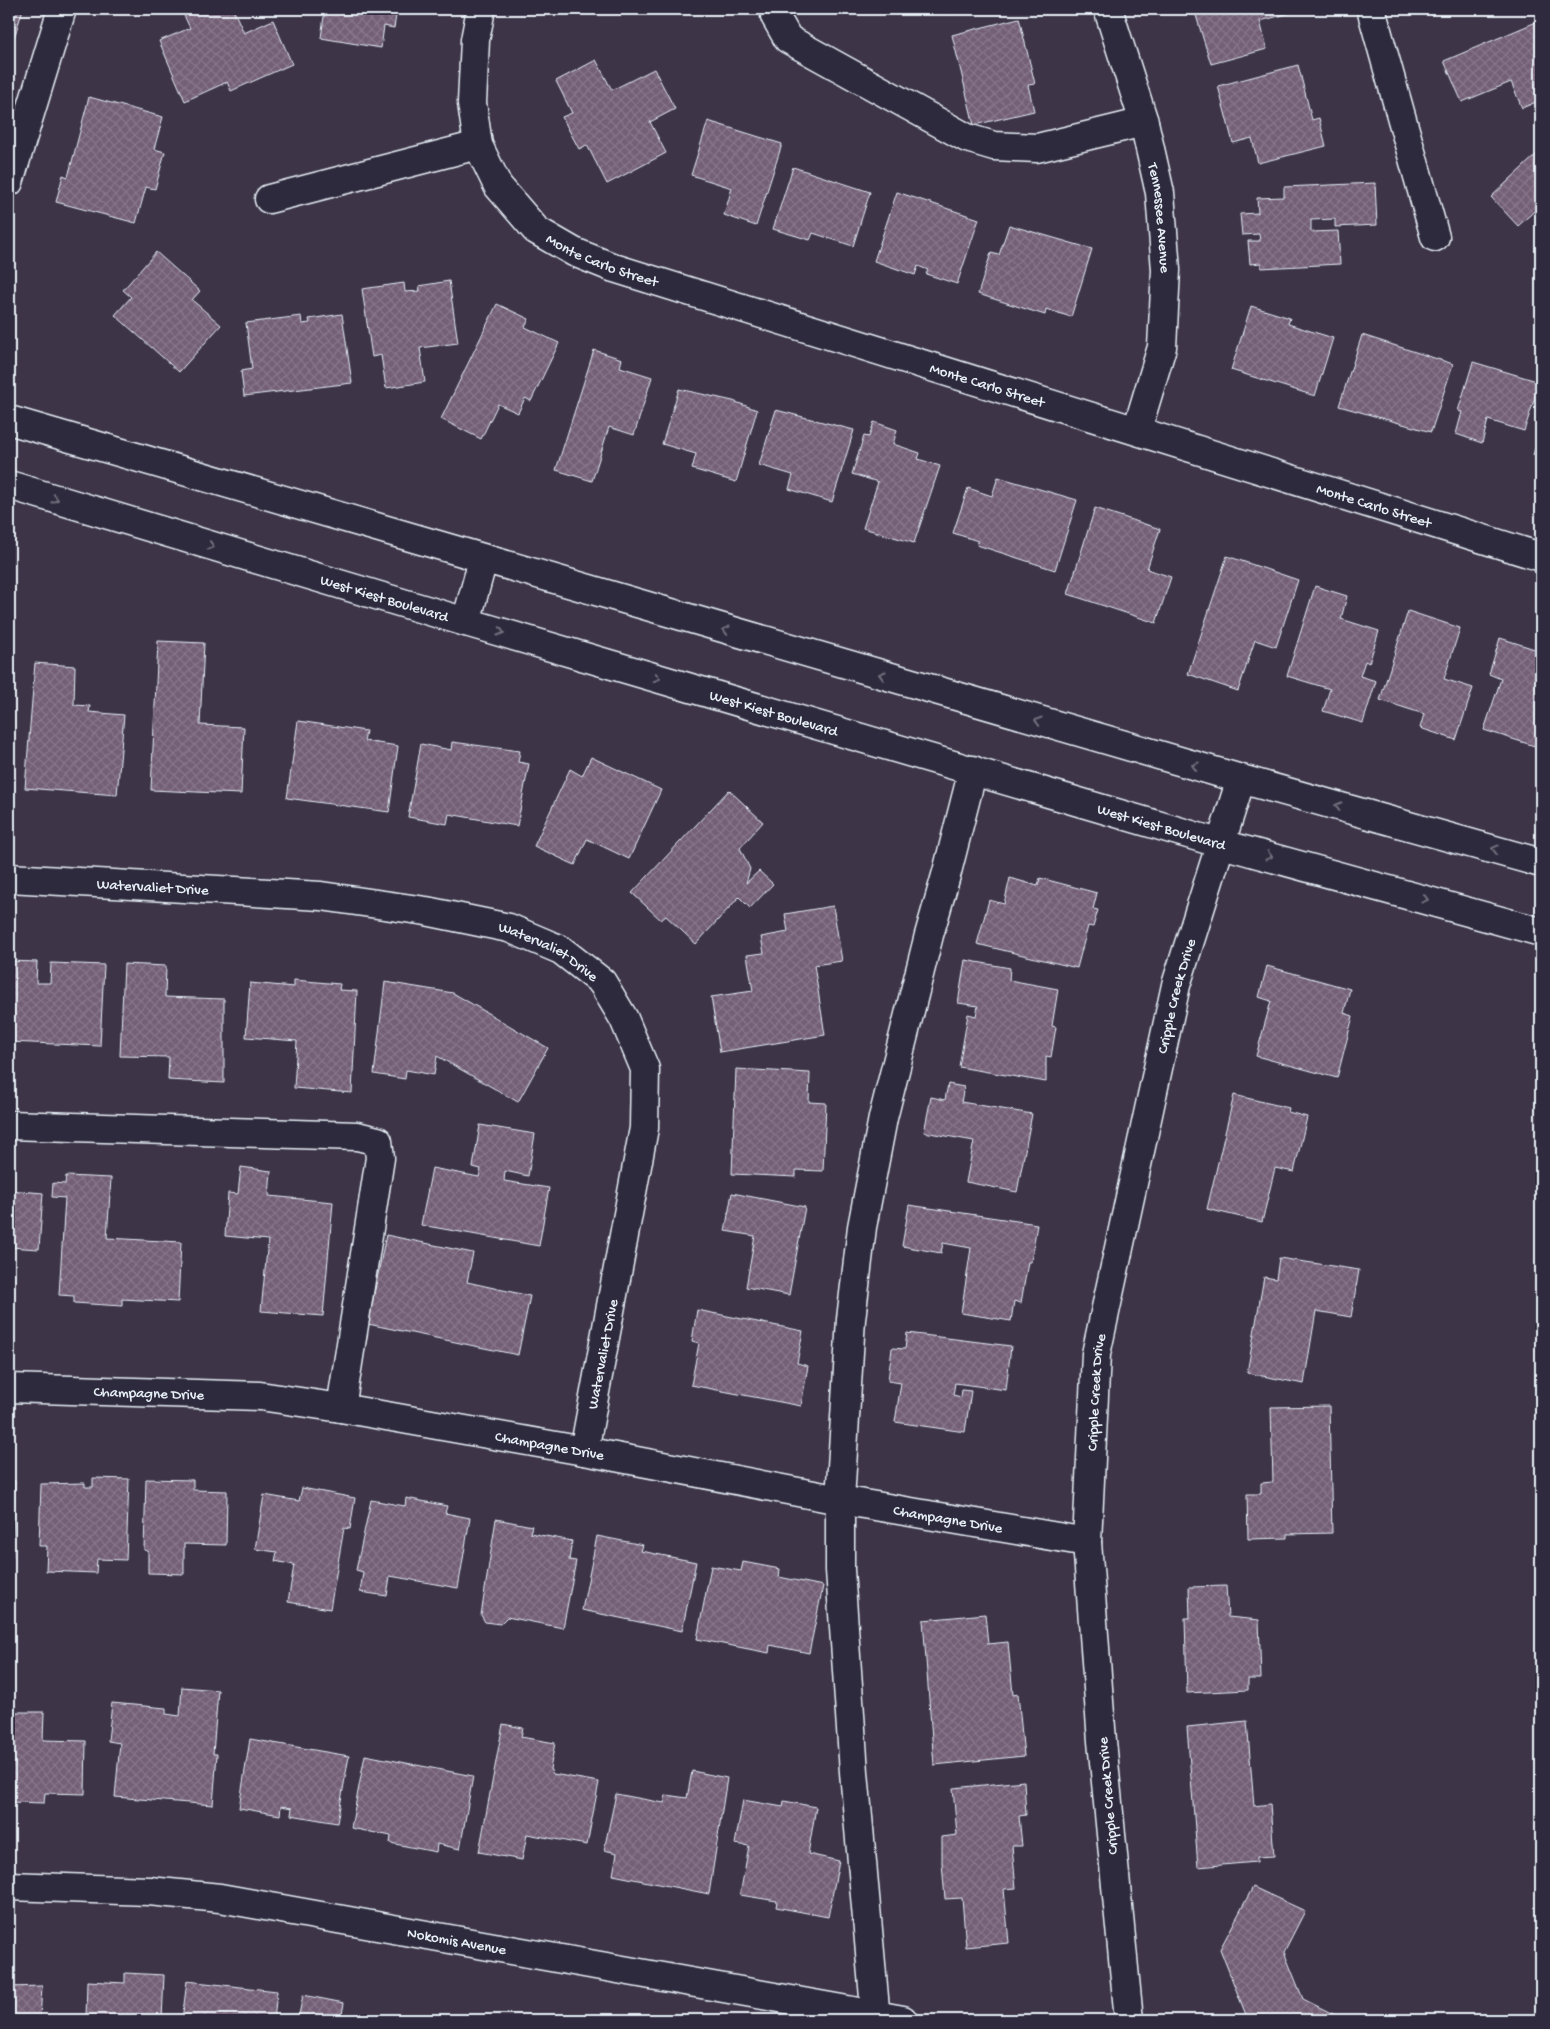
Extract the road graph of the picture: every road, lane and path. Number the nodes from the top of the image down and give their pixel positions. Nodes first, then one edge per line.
1 (62, 9) edge
2 (481, 9) edge
3 (774, 9) edge
4 (1108, 9) edge
5 (1371, 9) edge
6 (1144, 122) junction
7 (478, 145) junction
8 (9, 182) edge
9 (269, 199) dead end
10 (1435, 237) dead end
11 (9, 420) edge
12 (1137, 430) junction
13 (9, 485) edge
14 (1541, 557) edge
15 (483, 560) junction
16 (466, 622) junction
17 (973, 770) junction
18 (1241, 780) junction
19 (1222, 844) junction
20 (1541, 863) edge
21 (9, 878) edge
22 (1541, 932) edge
23 (9, 1125) edge
24 (9, 1388) edge
25 (340, 1408) junction
26 (584, 1451) junction
27 (840, 1500) junction
28 (1087, 1542) junction
29 (9, 1886) edge
30 (876, 2018) edge
31 (903, 2020) edge
32 (1129, 2020) edge

1 - 8 street
2 - 7 street, Monte Carlo Street
3 - 6 street
4 - 6 street, Tennessee Avenue
5 - 10 street
6 - 12 street, Tennessee Avenue
7 - 9 street
7 - 12 street, Monte Carlo Street
11 - 15 street
12 - 14 street, Monte Carlo Street
13 -> 16 street, West Kiest Boulevard
15 - 16 street
18 -> 15 street
16 -> 17 street, West Kiest Boulevard
17 - 19 street, West Kiest Boulevard
17 - 27 street
18 - 19 street, Cripple Creek Drive
20 -> 18 street
19 -> 22 street, West Kiest Boulevard
19 - 28 street, Cripple Creek Drive
21 - 26 street, Watervaliet Drive
23 - 25 street
24 - 25 street, Champagne Drive
25 - 26 street, Champagne Drive
26 - 27 street, Champagne Drive
27 - 28 street, Champagne Drive
27 - 30 street
28 - 32 street, Cripple Creek Drive
29 - 30 street, Nokomis Avenue
30 - 31 street, Nokomis Avenue

